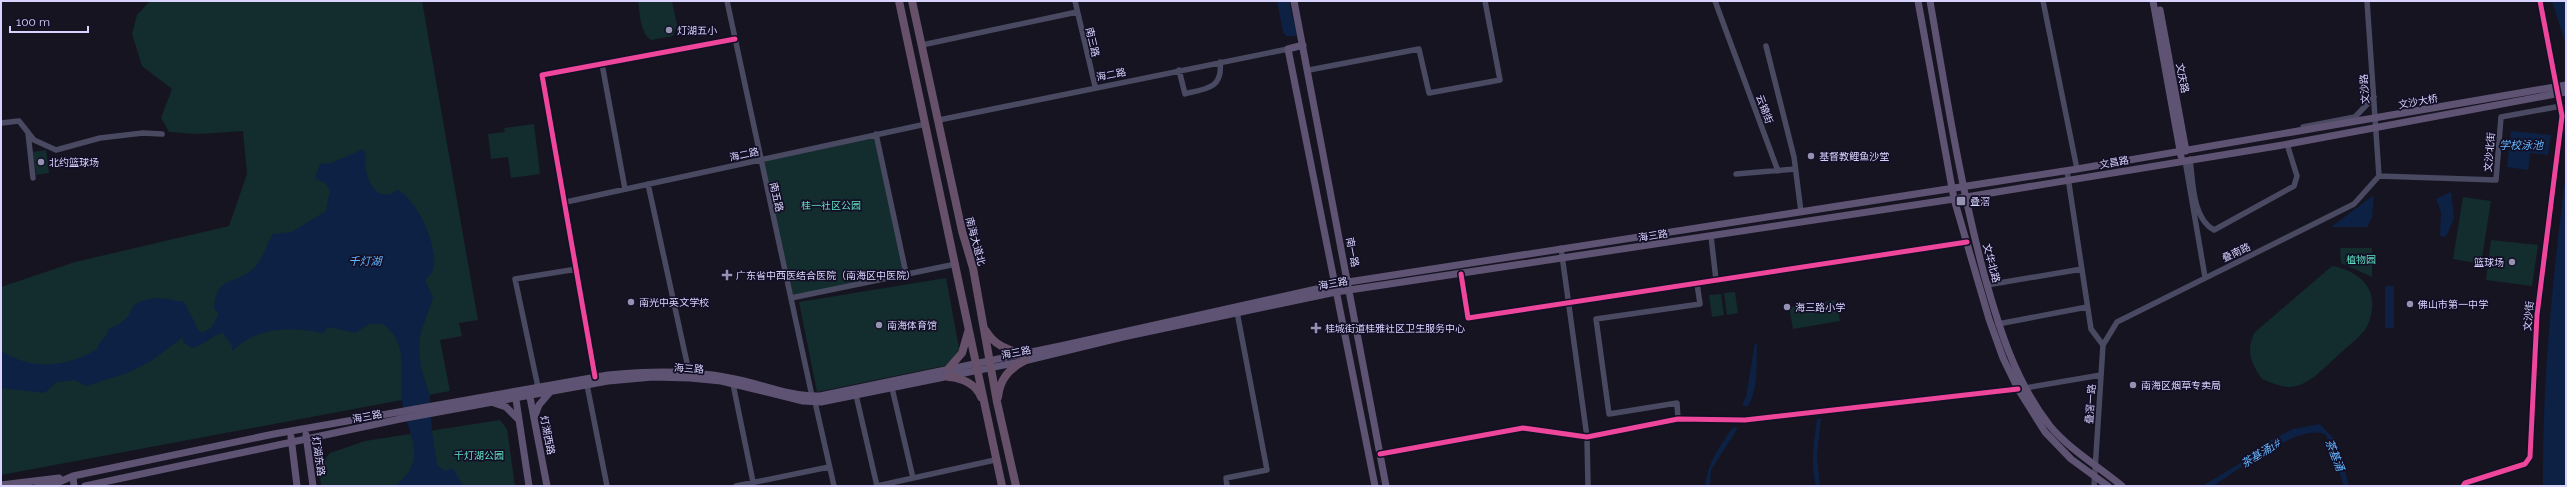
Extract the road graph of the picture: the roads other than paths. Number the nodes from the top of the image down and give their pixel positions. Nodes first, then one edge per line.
1 (727, 1) edge
2 (899, 1) edge
3 (912, 1) edge
4 (1075, 1) edge
5 (1294, 1) edge
6 (1485, 1) edge
7 (1715, 1) edge
8 (1918, 1) edge
9 (1930, 1) edge
10 (2043, 1) edge
11 (2153, 1) edge
12 (2158, 1) edge
13 (2367, 1) edge
14 (2540, 1) edge
15 (1077, 12) junction
16 (734, 39) junction
17 (922, 45) junction
18 (1303, 46) junction
19 (1766, 46) dead end
20 (1288, 49) junction
21 (1220, 62) junction
22 (602, 64) junction
23 (1179, 70) junction
24 (1309, 70) junction
25 (2566, 85) edge
26 (1095, 86) junction
27 (2566, 92) edge
28 (2374, 97) junction
29 (2561, 106) junction
30 (939, 120) junction
31 (1, 123) edge
32 (926, 124) junction
33 (28, 133) junction
34 (162, 134) dead end
35 (876, 134) junction
36 (2274, 137) junction
37 (2287, 144) junction
38 (2277, 146) joint
39 (2183, 152) junction
40 (759, 160) junction
41 (2186, 160) junction
42 (1795, 169) junction
43 (2077, 169) junction
44 (1778, 171) junction
45 (2067, 171) junction
46 (1736, 174) dead end
47 (2379, 176) junction
48 (34, 178) dead end
49 (2068, 180) junction
50 (648, 184) junction
51 (1962, 186) junction
52 (625, 189) junction
53 (1952, 189) junction
54 (1964, 197) junction
55 (1954, 199) junction
56 (566, 202) junction
57 (1855, 203) junction
58 (1802, 212) junction
59 (1857, 214) junction
60 (1711, 236) junction
61 (1967, 242) junction
62 (1561, 248) junction
63 (1563, 259) junction
64 (956, 264) junction
65 (577, 269) junction
66 (2082, 269) junction
67 (906, 274) junction
68 (1460, 274) junction
69 (2205, 277) junction
70 (1716, 280) junction
71 (1348, 282) junction
72 (1697, 282) junction
73 (1987, 284) junction
74 (1336, 288) junction
75 (1349, 290) junction
76 (791, 298) junction
77 (1569, 302) junction
78 (2087, 307) junction
79 (1237, 312) junction
80 (1998, 324) junction
81 (984, 326) junction
82 (969, 329) junction
83 (2103, 345) junction
84 (1024, 357) junction
85 (990, 363) junction
86 (976, 366) junction
87 (689, 372) junction
88 (946, 372) junction
89 (2101, 375) junction
90 (595, 376) junction
91 (733, 384) junction
92 (586, 385) junction
93 (538, 387) junction
94 (892, 388) junction
95 (2021, 388) junction
96 (551, 391) junction
97 (529, 392) junction
98 (516, 394) junction
99 (856, 395) junction
100 (814, 399) junction
101 (997, 402) junction
102 (490, 403) junction
103 (984, 405) junction
104 (444, 407) junction
105 (534, 418) junction
106 (1678, 419) junction
107 (519, 420) junction
108 (305, 429) junction
109 (290, 431) junction
110 (1587, 437) junction
111 (307, 438) junction
112 (291, 441) junction
113 (1380, 454) junction
114 (995, 460) junction
115 (2096, 464) junction
116 (829, 467) junction
117 (87, 473) junction
118 (2095, 475) junction
119 (73, 476) junction
120 (913, 478) junction
121 (753, 482) junction
122 (1, 485) edge
123 (2464, 485) edge
124 (38, 486) edge
125 (74, 486) edge
126 (85, 486) edge
127 (88, 486) edge
128 (297, 486) edge
129 (313, 486) edge
130 (529, 486) edge
131 (547, 486) edge
132 (607, 486) edge
133 (736, 486) edge
134 (834, 486) edge
135 (1002, 486) edge
136 (1016, 486) edge
137 (1227, 486) edge
138 (1375, 486) edge
139 (1386, 486) edge
140 (1588, 486) edge
141 (2094, 486) edge
142 (2108, 486) edge
143 (2122, 486) edge

1 - 16 street, 南五路
2 - 32 highway
3 - 17 highway, 南海大道北
4 - 15 street, 南三路
5 - 18 main road, 南一路
6 - 24 street
7 - 44 street, 云锦街
8 - 53 main road, 文华北路
9 - 51 main road, 文华北路
10 - 43 street
11 - 39 main road, 文庆路
12 - 39 main road, 文庆路
13 - 28 street, 文沙路
14 - 29 street, 文沙街
15 - 17 street
15 - 26 street, 南三路
16 - 22 street
16 - 40 street, 南五路
17 - 30 highway, 南海大道北
18 - 20 main road
18 - 24 main road, 南一路
19 - 42 street
20 - 21 street, 海二路
20 - 74 main road
21 - 23 street, 海二路
21 - 23 street
22 - 52 street
22 - 56 street
23 - 26 street, 海二路
24 - 71 main road, 南一路
25 - 36 main road, 文沙大桥
26 - 30 street, 海二路
27 - 37 main road, 文沙大桥
28 - 36 street
28 - 47 street, 文沙路
29 - 47 street, 文沙北街
29 - 123 street, 文沙街
30 - 81 highway, 南海大道北
31 - 33 street
32 - 35 street, 海二路
32 - 64 highway
33 - 34 street
33 - 48 street
35 - 40 street, 海二路
35 - 67 street
36 - 39 main road, 文昌路
37 - 38 main road, 文沙大桥
37 - 41 street
38 - 41 main road, 文昌路
39 - 41 main road
39 - 43 main road, 文昌路
40 - 50 street, 海二路
40 - 76 street, 南五路
41 - 49 main road, 文昌路
41 - 69 street
42 - 44 street
42 - 58 street
43 - 45 main road, 文昌路
44 - 46 street
45 - 49 street
45 - 51 main road, 文昌路
47 - 69 street, 叠南路
49 - 54 main road, 文昌路
49 - 66 street
50 - 52 street, 海二路
50 - 87 street
51 - 53 main road, 海三路
51 - 54 main road, 文华北路
52 - 56 street, 海二路
53 - 55 main road, 文华北路
53 - 57 main road, 海三路
54 - 55 main road, 文昌路
54 - 73 main road, 文华北路
55 - 59 main road, 海三路
55 - 61 main road, 文华北路
56 - 65 street
57 - 58 main road, 海三路
57 - 59 main road
58 - 62 main road, 海三路
59 - 60 main road, 海三路
60 - 63 main road, 海三路
60 - 70 street
61 - 70 street
61 - 95 main road, 文华北路
62 - 63 street
62 - 71 main road, 海三路
63 - 68 main road, 海三路
63 - 77 street
64 - 67 street
64 - 82 highway
65 - 90 street
65 - 93 street
66 - 73 street
66 - 78 street
67 - 76 street
68 - 75 main road, 海三路
68 - 77 street
69 - 83 street, 叠南路
70 - 72 street
71 - 74 main road, 海三路
71 - 75 main road, 南一路
72 - 77 street
72 - 106 street
73 - 80 main road, 文华北路
74 - 75 main road, 海三路
74 - 79 main road, 海三路
74 - 84 main road, 海三路
74 - 138 main road
75 - 113 main road, 南一路
76 - 100 street, 南五路
77 - 110 street
78 - 80 street
78 - 83 street
79 - 84 main road, 海三路
79 - 137 street
80 - 95 main road, 文华北路
81 - 84 highway
81 - 85 highway, 南海大道北
82 - 86 highway
82 - 88 highway
83 - 89 street, 叠滘一路
84 - 85 main road, 海三路
84 - 101 highway
85 - 86 main road, 海三路
85 - 101 highway, 南海大道北
86 - 88 main road, 海三路
86 - 103 highway
87 - 90 main road, 海三路
87 - 100 main road, 海三路
88 - 94 main road, 海三路
88 - 100 main road, 海三路
88 - 103 highway
89 - 95 street
89 - 115 street, 叠滘一路
90 - 93 main road, 海三路
91 - 92 main road, 海三路
91 - 100 main road, 海三路
91 - 121 street
92 - 96 main road, 海三路
92 - 132 street
93 - 97 main road, 海三路
94 - 99 main road, 海三路
94 - 120 street
95 - 106 street
95 - 115 main road, 文华北路
95 - 118 main road, 文华北路
96 - 97 main road, 海三路
96 - 105 main road
97 - 98 main road, 海三路
97 - 105 main road, 灯湖西路
98 - 102 main road, 海三路
98 - 104 main road, 海三路
98 - 107 main road
99 - 100 main road, 海三路
99 - 120 street
100 - 116 street, 南五路
101 - 136 highway, 南海大道北
102 - 104 main road, 海三路
102 - 107 main road
103 - 114 highway
104 - 108 main road, 海三路
104 - 111 main road, 海三路
105 - 131 main road, 灯湖西路
106 - 110 street
107 - 130 main road
108 - 109 main road, 海三路
108 - 111 main road, 灯湖东路
109 - 112 main road
109 - 117 main road, 海三路
110 - 113 street
110 - 140 street
111 - 112 main road, 海三路
111 - 129 main road, 灯湖东路
112 - 127 main road, 海三路
112 - 128 main road
113 - 139 main road, 南一路
114 - 120 street
114 - 135 highway
115 - 118 street
115 - 143 main road, 文华北路
116 - 121 street
116 - 134 street, 南五路
117 - 119 main road, 海三路
117 - 127 main road
118 - 141 street
118 - 142 main road, 文华北路
119 - 122 main road
119 - 124 main road, 海三路
119 - 125 main road
121 - 133 street
126 - 127 main road, 海三路

